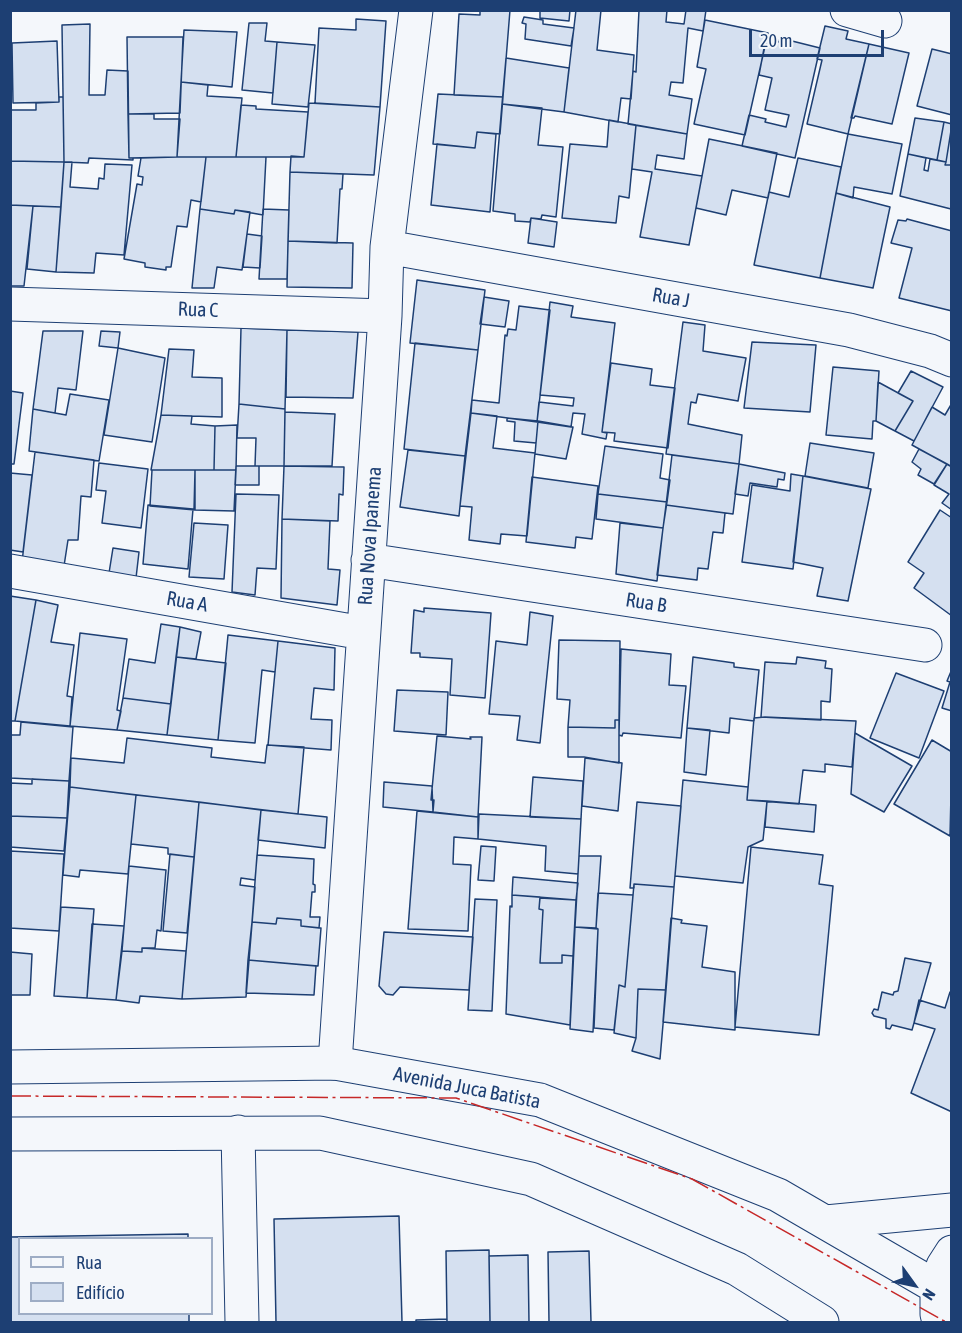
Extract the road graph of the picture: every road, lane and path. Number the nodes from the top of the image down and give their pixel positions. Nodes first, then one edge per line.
1 (416, 10) edge
2 (847, 10) edge
3 (885, 21) dead end
4 (387, 247) junction
5 (10, 304) edge
6 (385, 316) junction
7 (951, 360) edge
8 (368, 560) junction
9 (10, 571) edge
10 (363, 633) junction
11 (925, 645) dead end
12 (335, 1063) junction
13 (10, 1067) edge
14 (238, 1132) junction
15 (10, 1134) edge
16 (951, 1210) edge
17 (826, 1222) junction
18 (951, 1252) edge
19 (944, 1292) edge
20 (242, 1323) edge
21 (822, 1323) edge
22 (939, 1323) edge

1 - 4 street, Rua Nova Ipanema
2 - 3 street
4 - 6 street, Rua Nova Ipanema
4 - 7 street, Rua J
5 - 6 street, Rua C
6 - 8 street, Rua Nova Ipanema
8 - 10 street, Rua Nova Ipanema
8 - 11 street, Rua B
9 - 10 street, Rua A
10 - 12 street, Rua Nova Ipanema
12 - 13 street, Avenida Juca Batista
12 - 17 street, Avenida Juca Batista
14 - 15 street
14 - 20 street
14 - 21 street
16 - 17 street
17 - 19 street, Avenida Juca Batista
18 - 19 street
19 - 22 street

